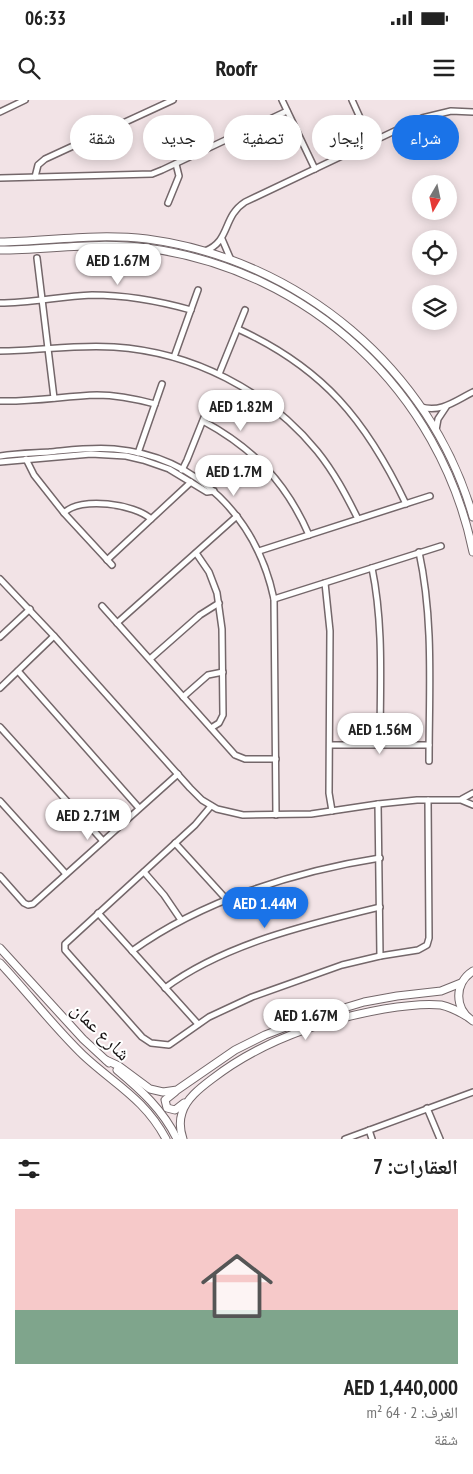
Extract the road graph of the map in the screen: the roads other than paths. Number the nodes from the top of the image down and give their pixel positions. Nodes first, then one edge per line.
1 (25, 100) edge
2 (173, 100) edge
3 (282, 100) edge
4 (352, 100) edge
5 (287, 111) junction
6 (0, 112) edge
7 (473, 112) edge
8 (359, 115) edge
9 (382, 137) edge
10 (334, 160) edge
11 (176, 164) junction
12 (315, 169) junction
13 (35, 177) junction
14 (0, 178) edge
15 (168, 203) dead end
16 (222, 239) junction
17 (0, 242) edge
18 (0, 250) edge
19 (204, 251) junction
20 (37, 258) dead end
21 (231, 260) junction
22 (198, 290) dead end
23 (42, 301) junction
24 (0, 303) edge
25 (191, 310) junction
26 (245, 310) dead end
27 (238, 329) junction
28 (48, 349) junction
29 (0, 351) edge
30 (174, 357) junction
31 (219, 374) junction
32 (162, 384) dead end
33 (473, 392) edge
34 (213, 395) dead end
35 (54, 398) junction
36 (0, 401) edge
37 (155, 404) junction
38 (421, 406) junction
39 (446, 406) junction
40 (203, 421) junction
41 (424, 427) junction
42 (436, 430) junction
43 (442, 442) junction
44 (138, 453) junction
45 (0, 456) edge
46 (26, 459) junction
47 (0, 462) edge
48 (182, 470) junction
49 (191, 482) junction
50 (214, 491) junction
51 (430, 496) dead end
52 (406, 504) junction
53 (64, 513) junction
54 (473, 515) edge
55 (237, 516) junction
56 (150, 519) junction
57 (358, 519) junction
58 (309, 535) junction
59 (441, 546) dead end
60 (259, 551) junction
61 (419, 552) junction
62 (473, 552) edge
63 (196, 553) junction
64 (107, 560) junction
65 (112, 565) dead end
66 (372, 568) junction
67 (1, 583) edge
68 (325, 583) junction
69 (274, 599) junction
70 (219, 603) junction
71 (102, 606) dead end
72 (30, 609) junction
73 (117, 623) junction
74 (54, 636) junction
75 (0, 637) edge
76 (150, 659) junction
77 (18, 671) junction
78 (223, 672) junction
79 (0, 688) edge
80 (183, 696) junction
81 (0, 727) edge
82 (211, 728) junction
83 (330, 745) junction
84 (380, 745) junction
85 (429, 745) junction
86 (276, 759) junction
87 (429, 761) dead end
88 (178, 774) junction
89 (473, 793) edge
90 (428, 800) junction
91 (461, 800) junction
92 (0, 802) edge
93 (378, 804) junction
94 (473, 805) edge
95 (211, 806) junction
96 (139, 808) junction
97 (332, 811) junction
98 (276, 815) junction
99 (103, 841) junction
100 (175, 843) junction
101 (380, 858) junction
102 (144, 872) junction
103 (66, 874) junction
104 (0, 876) edge
105 (226, 900) junction
106 (380, 907) junction
107 (98, 913) junction
108 (181, 920) junction
109 (0, 948) edge
110 (132, 951) junction
111 (380, 956) junction
112 (0, 963) edge
113 (473, 971) edge
114 (461, 983) junction
115 (165, 988) junction
116 (466, 1016) junction
117 (473, 1021) edge
118 (198, 1024) junction
119 (106, 1060) junction
120 (177, 1090) junction
121 (473, 1092) edge
122 (190, 1098) junction
123 (427, 1108) junction
124 (368, 1130) junction
125 (166, 1139) edge
126 (177, 1139) edge
127 (183, 1139) edge
128 (345, 1139) edge
129 (372, 1139) edge
130 (440, 1139) edge

1 - 6 street
2 - 13 street
3 - 5 street
4 - 8 street
5 - 11 street
5 - 12 street
7 - 9 street
10 - 12 street
11 - 13 street
11 - 15 street
12 - 16 street
13 - 14 street
16 - 19 street
16 - 21 street
17 - 19 street
18 - 41 street
19 - 21 street
20 - 23 street
21 - 38 street
22 - 25 street
23 - 24 street
23 - 25 street
23 - 28 street
25 - 30 street
26 - 27 street
27 - 31 street
27 - 52 street
28 - 29 street
28 - 30 street
28 - 35 street
30 - 31 street
31 - 57 street
32 - 37 street
33 - 39 street
34 - 40 street
35 - 36 street
35 - 37 street
37 - 44 street
38 - 39 street
38 - 42 street
39 - 42 street
40 - 48 street
40 - 58 street
41 - 43 street
41 - 62 street
42 - 43 street
43 - 54 street
44 - 45 street
44 - 48 street
46 - 47 street
46 - 49 street
46 - 53 street
48 - 50 street
49 - 50 street
49 - 56 street
50 - 55 street
51 - 52 street
52 - 57 street
53 - 56 street
53 - 64 street
55 - 60 street
55 - 63 street
56 - 64 street
57 - 58 street
58 - 60 street
59 - 61 street
60 - 69 street
61 - 66 street
61 - 85 street
63 - 70 street
63 - 73 street
64 - 65 street
66 - 68 street
66 - 84 street
67 - 72 street
68 - 69 street
68 - 83 street
69 - 86 street
70 - 76 street
70 - 78 street
71 - 73 street
72 - 74 street
72 - 75 street
73 - 76 street
74 - 77 street
74 - 88 street
76 - 80 street
77 - 79 street
77 - 96 street
78 - 80 street
78 - 82 street
80 - 82 street
81 - 99 street
82 - 86 street
83 - 84 street
83 - 97 street
84 - 85 street
85 - 87 street
86 - 98 street
88 - 95 street
88 - 96 street
89 - 91 street
90 - 91 street
90 - 93 street
90 - 111 street
91 - 94 street
92 - 103 street
93 - 97 street
93 - 101 street
95 - 98 street
95 - 100 street
96 - 99 street
97 - 98 street
99 - 103 street
100 - 102 street
100 - 105 street
101 - 105 street
101 - 106 street
102 - 107 street
102 - 108 street
103 - 104 street
105 - 108 street
106 - 111 street
106 - 115 street
107 - 110 street
107 - 118 street
108 - 110 street
109 - 119 street, شارع عمان
110 - 115 street
111 - 118 street
112 - 125 street, شارع عمان
113 - 114 street
114 - 116 street
114 - 120 street
115 - 118 street
116 - 117 street
116 - 122 street
119 - 120 street
119 - 126 street, شارع عمان
120 - 122 street
121 - 123 street
122 - 127 street
123 - 124 street
123 - 130 street
124 - 128 street
124 - 129 street

